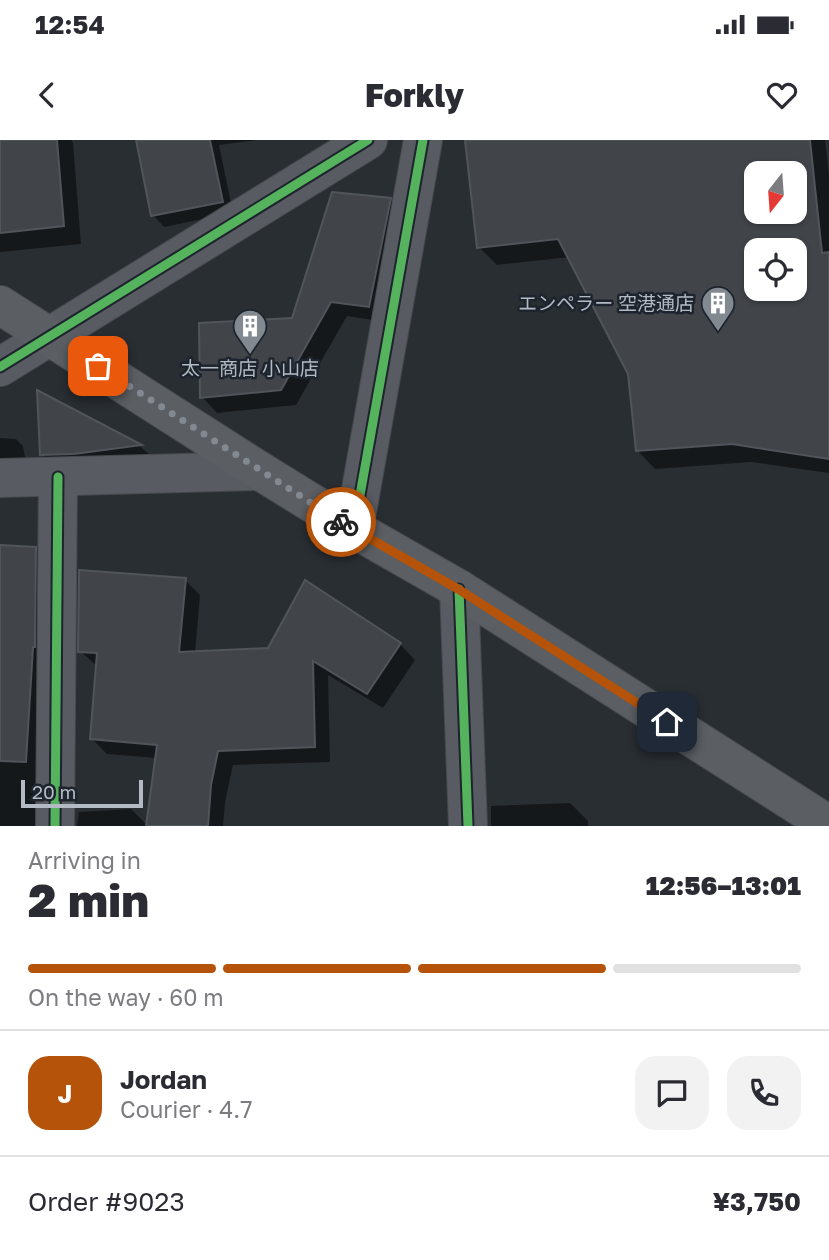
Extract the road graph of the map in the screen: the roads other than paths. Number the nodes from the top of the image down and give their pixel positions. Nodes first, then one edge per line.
1 (368, 140) edge
2 (423, 140) edge
3 (0, 304) edge
4 (52, 336) junction
5 (0, 367) edge
6 (260, 471) junction
7 (58, 477) junction
8 (0, 478) edge
9 (354, 529) junction
10 (458, 589) junction
11 (829, 825) edge
12 (55, 826) edge
13 (468, 826) edge

1 - 4 street
2 - 9 street
3 - 4 main road
4 - 5 street
4 - 6 main road
6 - 7 street
6 - 9 main road
7 - 8 street
7 - 12 street
9 - 10 main road
10 - 11 main road
10 - 13 street

